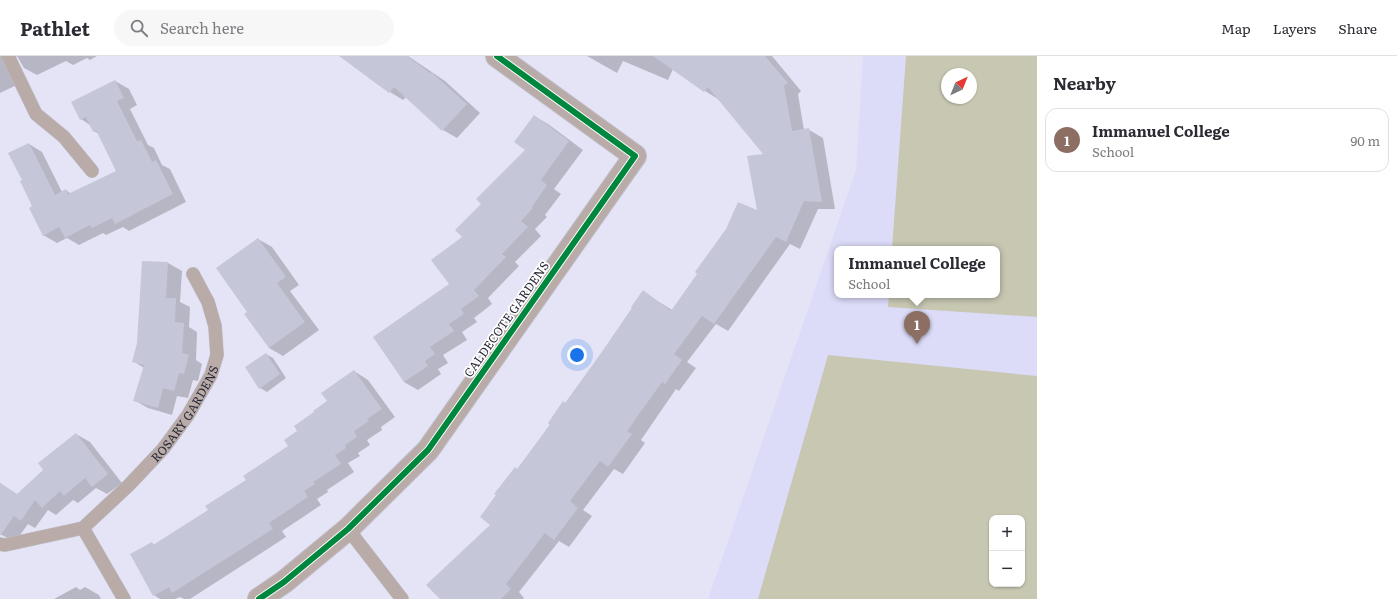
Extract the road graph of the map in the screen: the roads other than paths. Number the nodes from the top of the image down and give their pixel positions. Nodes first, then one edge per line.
1 (8, 56) edge
2 (497, 56) edge
3 (92, 171) dead end
4 (193, 274) dead end
5 (83, 528) junction
6 (348, 529) junction
7 (0, 544) edge
8 (124, 599) edge
9 (259, 599) edge
10 (402, 599) edge

1 - 3 lane
2 - 6 street, CALDECOTE GARDENS
4 - 5 lane, ROSARY GARDENS
5 - 7 lane
5 - 8 lane
6 - 9 street, CALDECOTE GARDENS
6 - 10 lane

